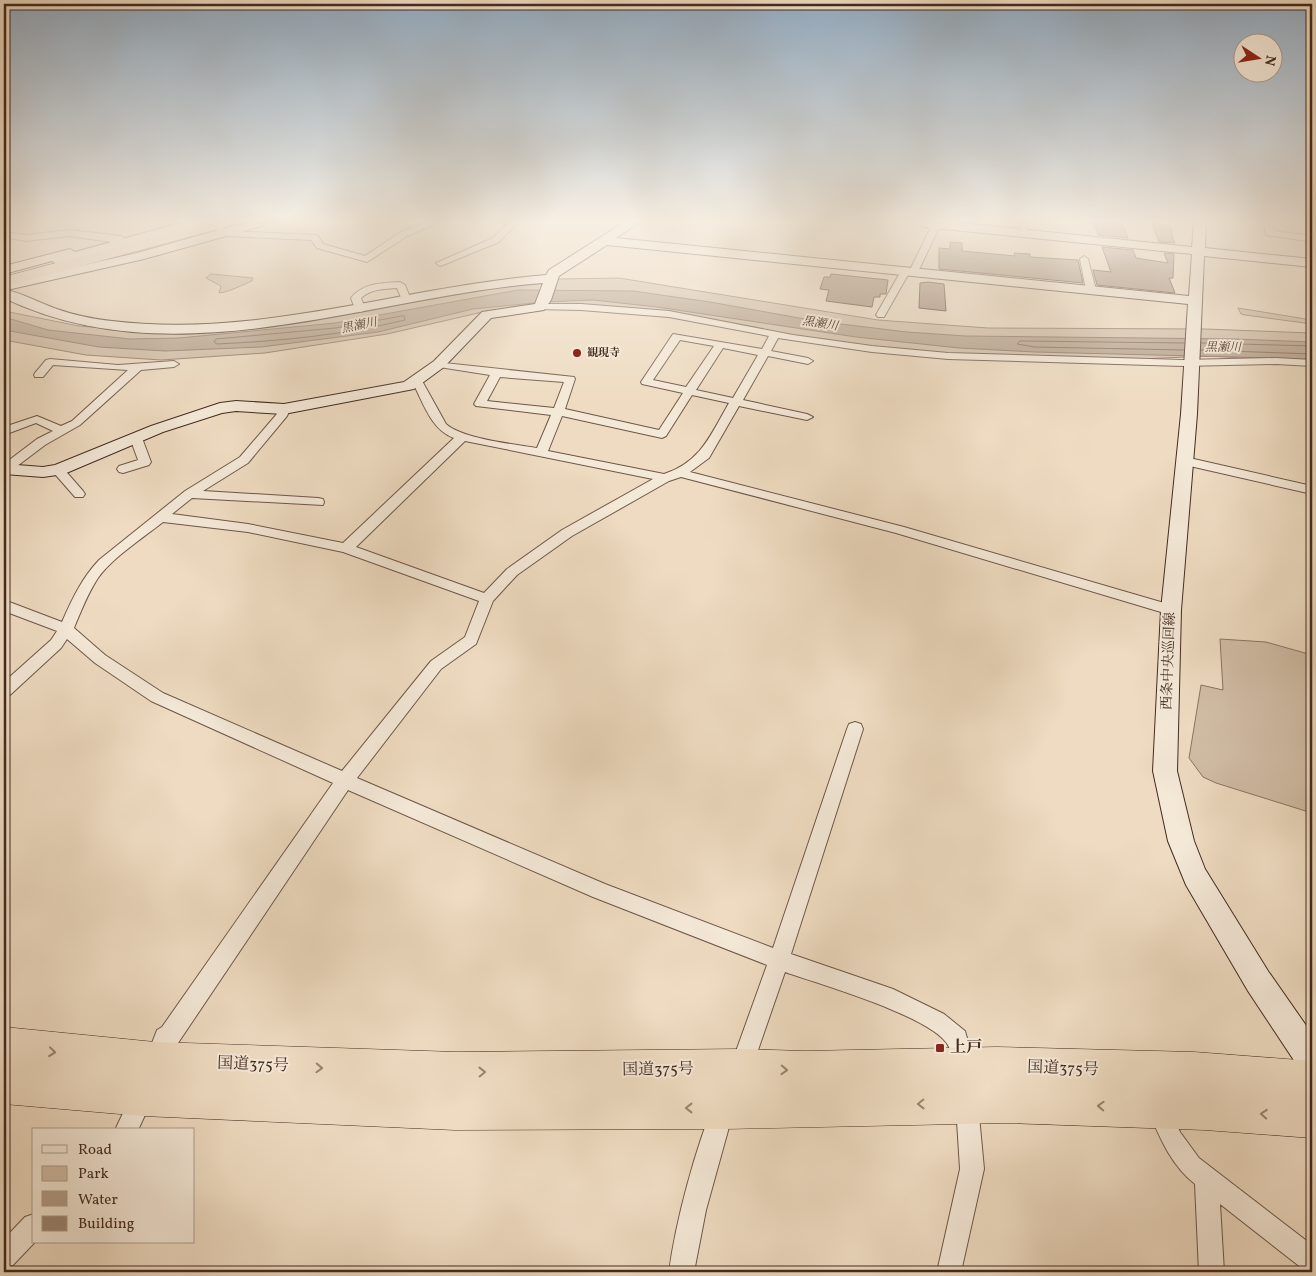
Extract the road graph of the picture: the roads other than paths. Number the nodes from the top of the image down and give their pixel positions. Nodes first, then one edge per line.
1 (18, 283) edge
2 (25, 283) edge
3 (31, 283) edge
4 (506, 283) edge
5 (548, 283) edge
6 (903, 283) edge
7 (1016, 283) edge
8 (1089, 283) edge
9 (1197, 283) edge
10 (5, 288) edge
11 (1091, 290) junction
12 (406, 300) junction
13 (1196, 301) junction
14 (541, 306) junction
15 (360, 310) junction
16 (881, 315) dead end
17 (775, 335) junction
18 (720, 344) junction
19 (764, 352) junction
20 (808, 361) dead end
21 (1192, 363) junction
22 (1312, 363) edge
23 (174, 364) dead end
24 (439, 364) junction
25 (138, 367) junction
26 (496, 373) junction
27 (39, 375) dead end
28 (417, 381) junction
29 (690, 391) junction
30 (734, 401) junction
31 (284, 409) junction
32 (558, 412) junction
33 (807, 417) dead end
34 (62, 430) junction
35 (4, 431) edge
36 (462, 437) junction
37 (136, 438) junction
38 (541, 452) junction
39 (1185, 461) junction
40 (4, 469) edge
41 (123, 469) dead end
42 (58, 470) junction
43 (672, 476) junction
44 (1312, 490) edge
45 (79, 494) dead end
46 (189, 494) junction
47 (318, 502) dead end
48 (158, 517) junction
49 (346, 548) junction
50 (486, 599) junction
51 (4, 605) edge
52 (1171, 610) junction
53 (66, 629) junction
54 (4, 691) edge
55 (855, 730) dead end
56 (344, 781) junction
57 (779, 960) junction
58 (4, 1047) edge
59 (1312, 1060) edge
60 (740, 1069) junction
61 (1312, 1081) edge
62 (4, 1084) edge
63 (965, 1086) junction
64 (141, 1096) edge
65 (724, 1108) junction
66 (1158, 1108) junction
67 (1312, 1117) edge
68 (1207, 1179) junction
69 (32, 1228) edge
70 (4, 1256) edge
71 (1312, 1260) edge
72 (681, 1272) edge
73 (950, 1272) edge
74 (1211, 1272) edge

1 - 10 street
2 - 10 highway
3 - 10 street
4 - 12 street
5 - 14 street
6 - 16 street
7 - 11 street
8 - 11 street
9 - 13 street, 西条中央巡回線
10 - 15 street
11 - 13 street
12 - 15 street
12 - 15 street
13 - 21 street, 西条中央巡回線
14 - 17 street
14 - 24 street
17 - 19 street
17 - 21 street
18 - 19 street
18 - 29 street
18 - 29 street
19 - 20 street
19 - 30 street
21 - 22 street
21 - 39 street, 西条中央巡回線
23 - 25 street
24 - 26 street
24 - 28 street
25 - 27 street
25 - 34 street
26 - 32 street
26 - 32 street
28 - 31 street
28 - 36 street
29 - 30 street
29 - 32 street
30 - 33 street
30 - 43 street
31 - 37 street
31 - 46 street
32 - 38 street
34 - 35 street
34 - 40 street
36 - 38 street
36 - 49 street
37 - 41 street
37 - 42 street
38 - 43 street
39 - 44 street
39 - 52 street, 西条中央巡回線
40 - 42 street
42 - 45 street
43 - 50 street
43 - 52 street
46 - 47 street
46 - 48 street
48 - 49 street
48 - 53 street
49 - 50 street
50 - 56 street
51 - 53 street
52 - 59 street, 西条中央巡回線
53 - 54 street
53 - 56 street
55 - 57 street
56 - 57 street
56 - 64 street
57 - 60 street
57 - 63 street
58 -> 64 highway, 国道375号
60 -> 63 highway, 国道375号
64 -> 60 highway, 国道375号
60 - 65 street
61 - 63 highway, 国道375号
62 - 64 highway, 国道375号
63 -> 65 highway, 国道375号
66 -> 63 highway, 国道375号
63 - 73 street
65 -> 64 highway, 国道375号
65 - 72 street
67 -> 66 highway, 国道375号
66 - 68 street
68 - 71 street
68 - 74 street
69 - 70 street

